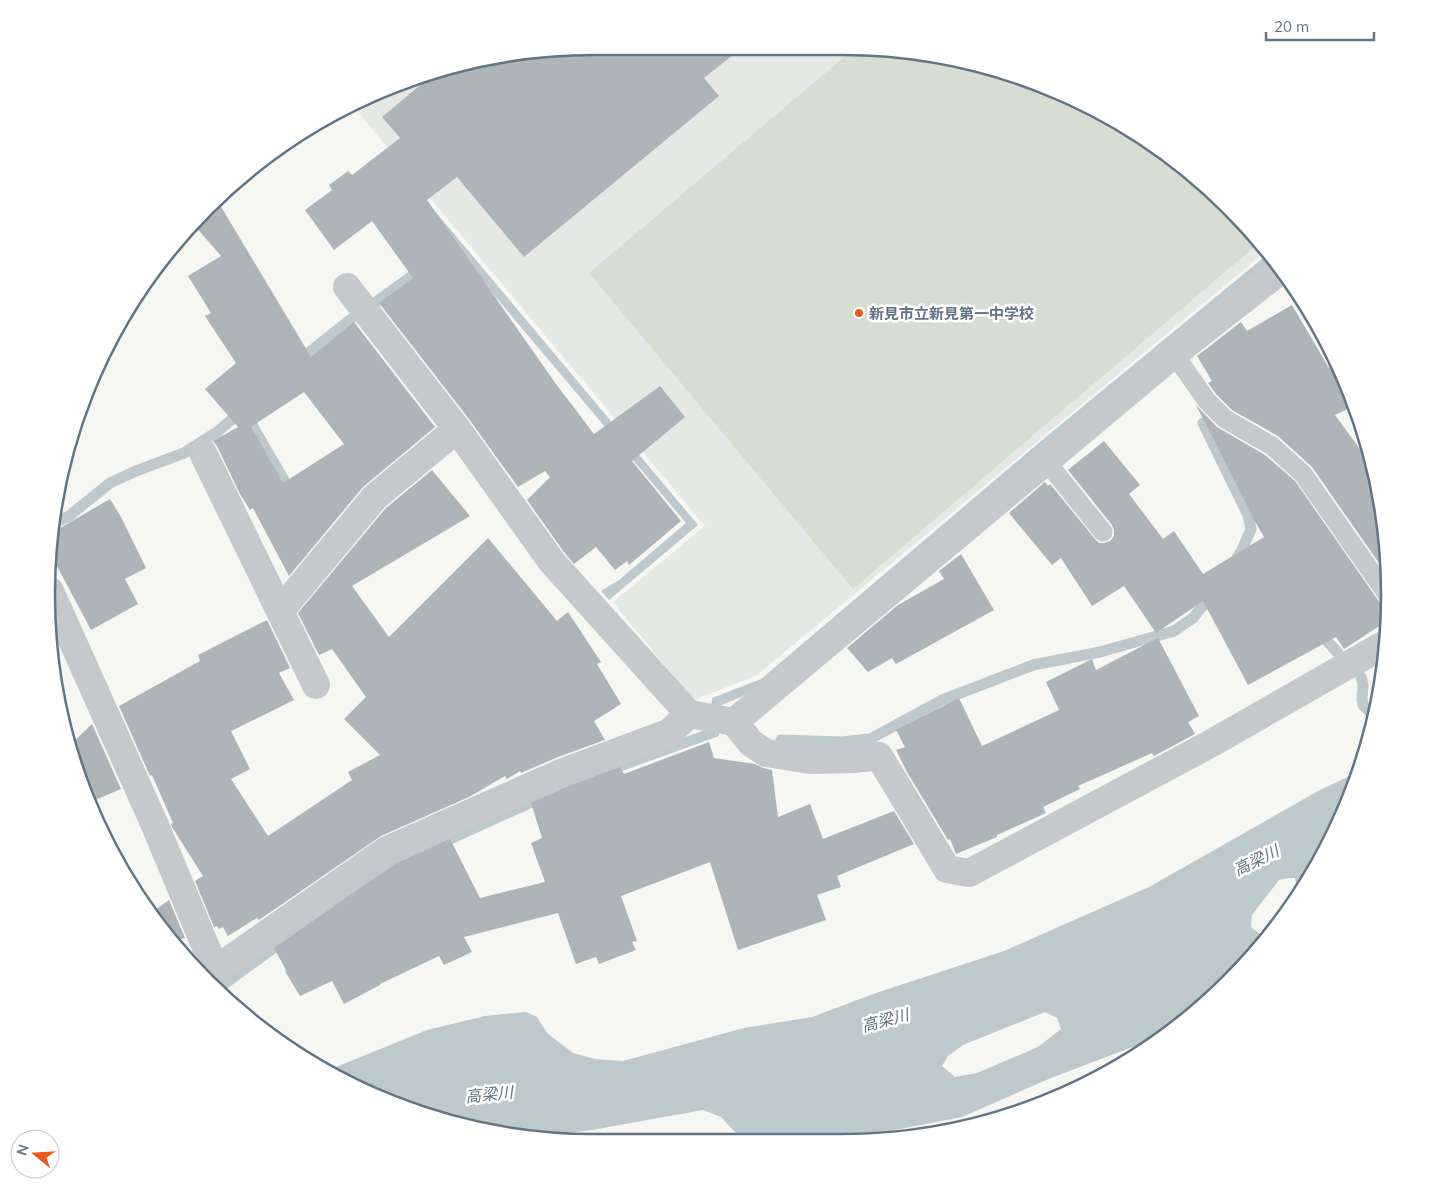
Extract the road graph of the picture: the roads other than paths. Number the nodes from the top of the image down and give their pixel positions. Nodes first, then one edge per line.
1 (1276, 274) edge
2 (347, 287) dead end
3 (1174, 354) junction
4 (457, 429) junction
5 (203, 453) dead end
6 (1046, 462) junction
7 (1103, 532) dead end
8 (1381, 584) edge
9 (55, 603) edge
10 (280, 611) junction
11 (1378, 648) edge
12 (316, 684) dead end
13 (689, 714) junction
14 (734, 722) junction
15 (210, 972) edge

1 - 3 street
2 - 4 street
3 - 6 street
3 - 8 lane
4 - 10 street
4 - 13 street
5 - 10 street
6 - 7 lane
6 - 14 street
9 - 15 street
10 - 12 street
11 - 14 street
13 - 14 street
13 - 15 street

